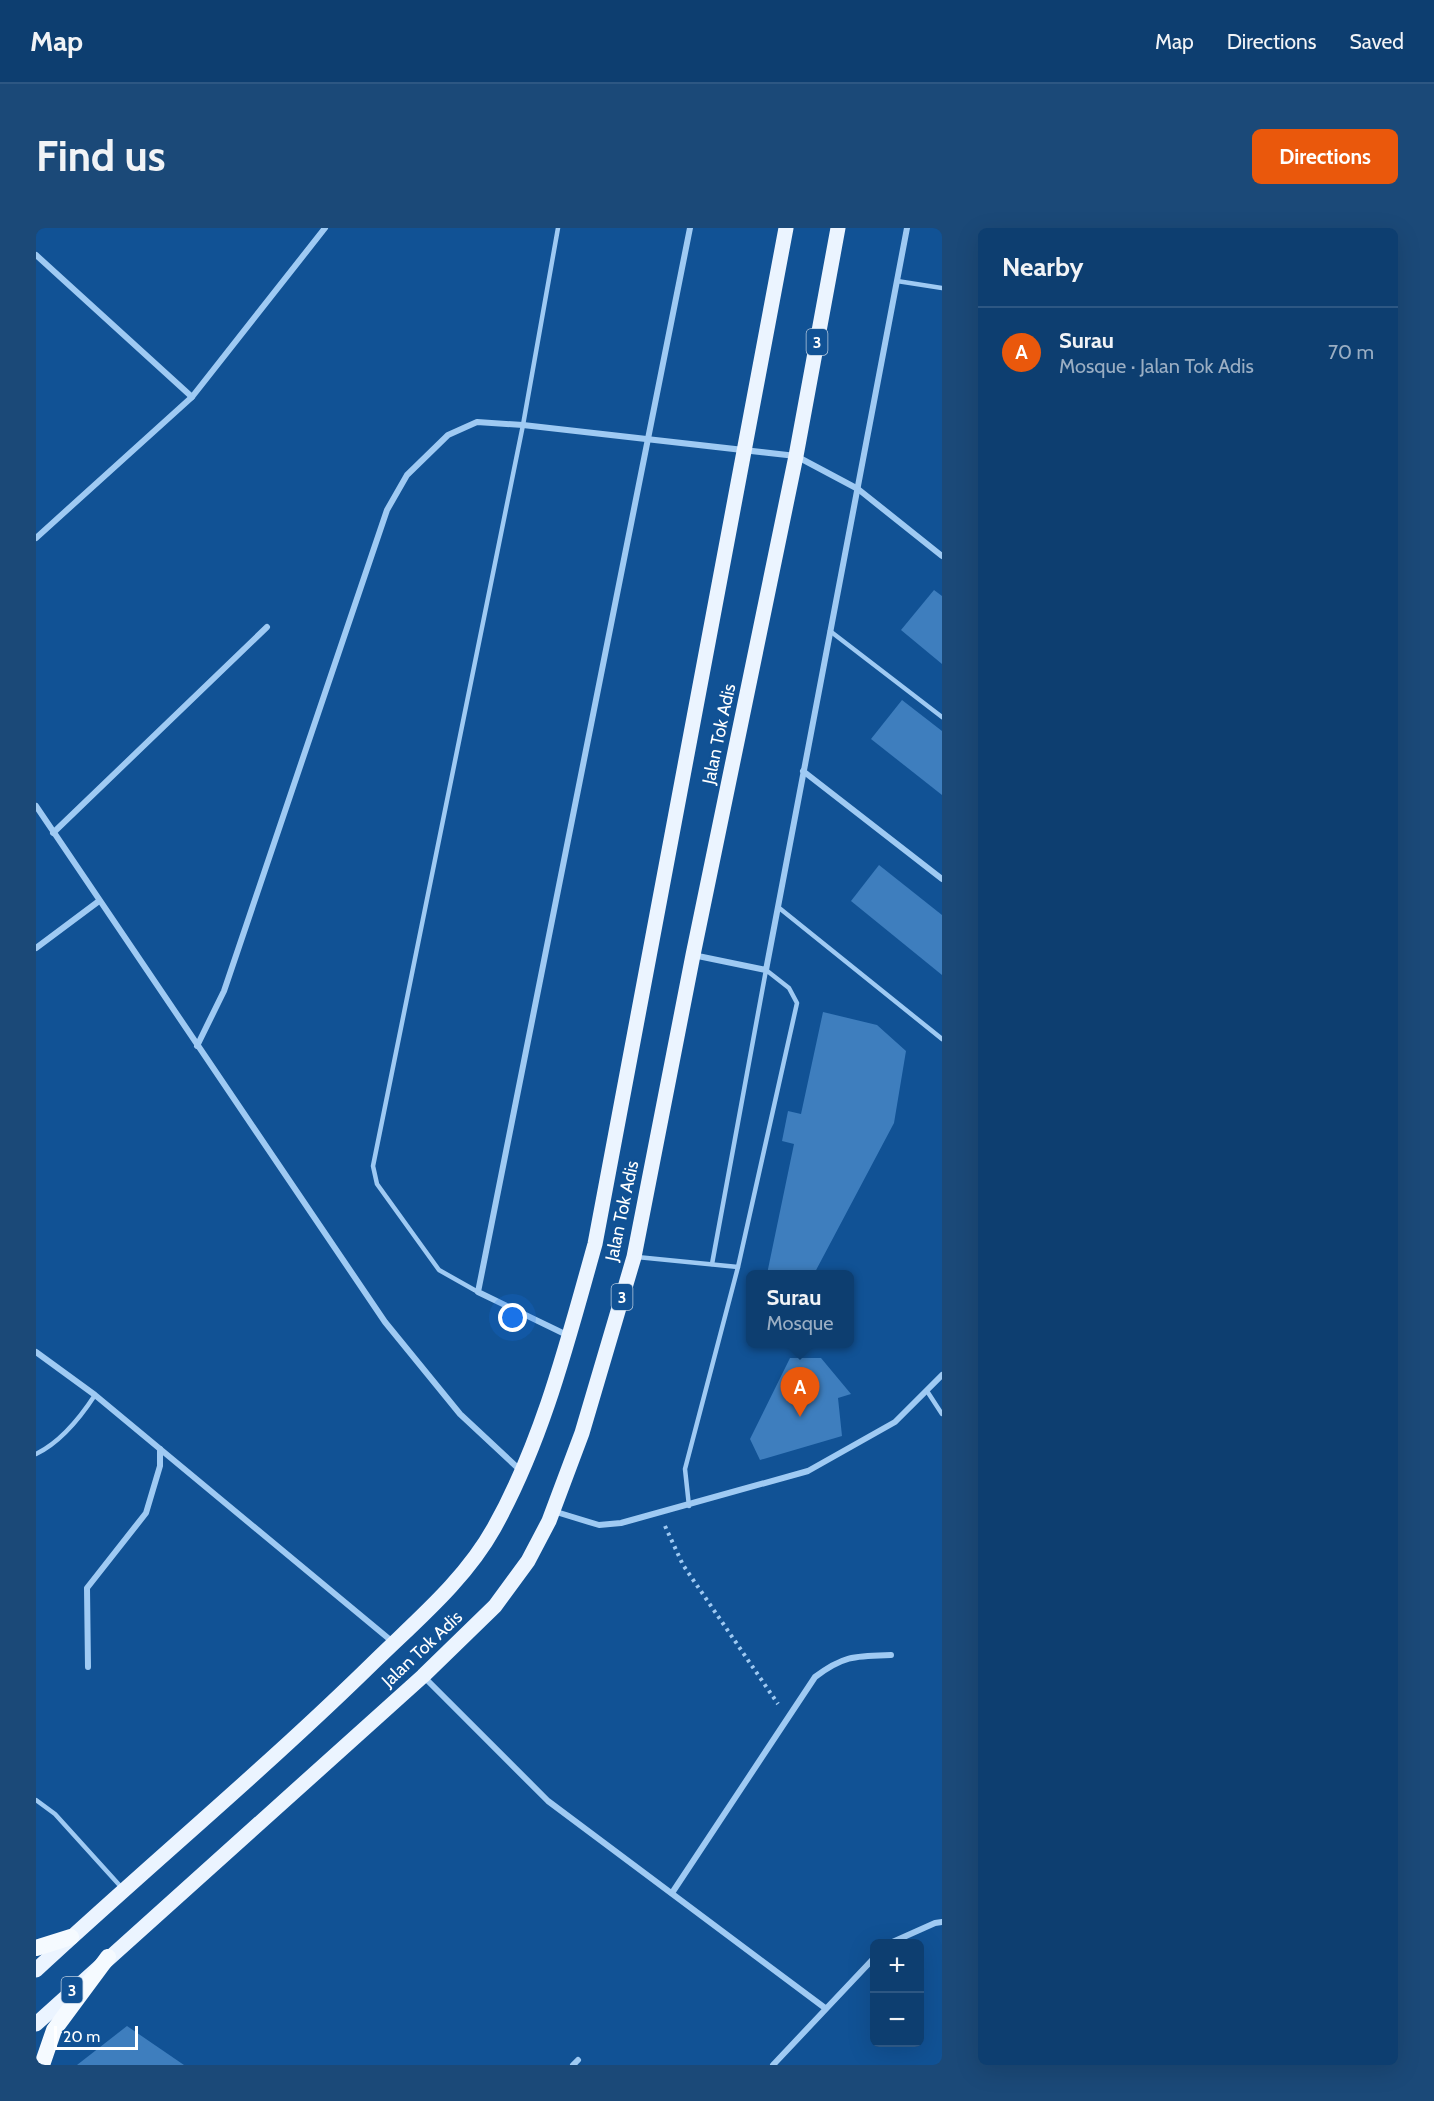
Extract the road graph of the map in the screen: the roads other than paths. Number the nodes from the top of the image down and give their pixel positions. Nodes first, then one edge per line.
1 (325, 228) edge
2 (558, 228) edge
3 (690, 228) edge
4 (786, 228) edge
5 (838, 228) edge
6 (907, 228) edge
7 (36, 255) edge
8 (897, 281) junction
9 (942, 288) edge
10 (192, 397) junction
11 (524, 425) junction
12 (650, 438) junction
13 (744, 448) junction
14 (796, 456) junction
15 (858, 489) junction
16 (36, 538) edge
17 (942, 556) edge
18 (267, 627) dead end
19 (830, 631) junction
20 (942, 717) edge
21 (803, 771) junction
22 (36, 806) edge
23 (53, 833) junction
24 (942, 879) edge
25 (99, 901) junction
26 (778, 907) junction
27 (36, 948) edge
28 (693, 955) junction
29 (766, 970) junction
30 (942, 1039) edge
31 (197, 1046) junction
32 (634, 1257) junction
33 (712, 1264) junction
34 (738, 1267) junction
35 (478, 1292) junction
36 (569, 1336) junction
37 (36, 1352) edge
38 (942, 1375) edge
39 (927, 1390) junction
40 (95, 1395) junction
41 (942, 1414) edge
42 (160, 1449) junction
43 (36, 1454) edge
44 (522, 1472) junction
45 (688, 1506) junction
46 (554, 1511) junction
47 (394, 1642) junction
48 (891, 1655) dead end
49 (88, 1667) dead end
50 (423, 1676) junction
51 (36, 1800) edge
52 (124, 1890) junction
53 (672, 1893) junction
54 (942, 1922) edge
55 (71, 1937) junction
56 (899, 1939) edge
57 (36, 1948) edge
58 (108, 1957) junction
59 (870, 1962) edge
60 (36, 1970) edge
61 (825, 2008) junction
62 (36, 2024) edge
63 (42, 2065) edge
64 (773, 2065) edge

1 - 10 street
2 - 11 lane
3 - 12 street
4 - 13 main road, Jalan Tok Adis / 3
5 - 14 main road, Jalan Tok Adis / 3
6 - 8 street
7 - 10 street
8 - 9 lane
8 - 15 street
10 - 16 street
11 - 12 street
11 - 31 street
11 - 35 lane
12 - 13 street
12 - 35 street
13 - 14 street
13 - 36 main road, Jalan Tok Adis / 3
14 - 15 street
14 - 28 main road, Jalan Tok Adis / 3
15 - 17 street
15 - 19 street
18 - 23 street
19 - 20 lane
19 - 21 street
21 - 24 street
21 - 26 street
22 - 23 street
23 - 25 street
25 - 27 street
25 - 31 street
26 - 29 street
26 - 30 lane
28 - 29 street
28 - 32 main road, Jalan Tok Adis / 3
29 - 33 lane
29 - 34 lane
31 - 44 street
32 - 33 lane
32 - 46 main road, Jalan Tok Adis / 3
33 - 34 lane
34 - 45 lane
35 - 36 street
36 - 44 main road, Jalan Tok Adis / 3
37 - 40 street
38 - 39 street
39 - 41 lane
39 - 45 street
40 - 42 street
40 - 43 lane
42 - 47 street
42 - 49 street
44 - 47 main road, Jalan Tok Adis / 3
45 - 46 street
46 - 50 main road, Jalan Tok Adis / 3
47 - 52 main road, Jalan Tok Adis / 3
48 - 53 street
50 - 53 street
50 - 58 main road, Jalan Tok Adis / 3
51 - 52 lane
52 - 55 main road, Jalan Tok Adis / 3
53 - 61 street
54 - 56 street
55 - 57 highway
55 - 60 main road, Jalan Tok Adis / 3
58 - 62 main road, Jalan Tok Adis / 3
58 - 63 highway
59 - 61 street
61 - 64 street

